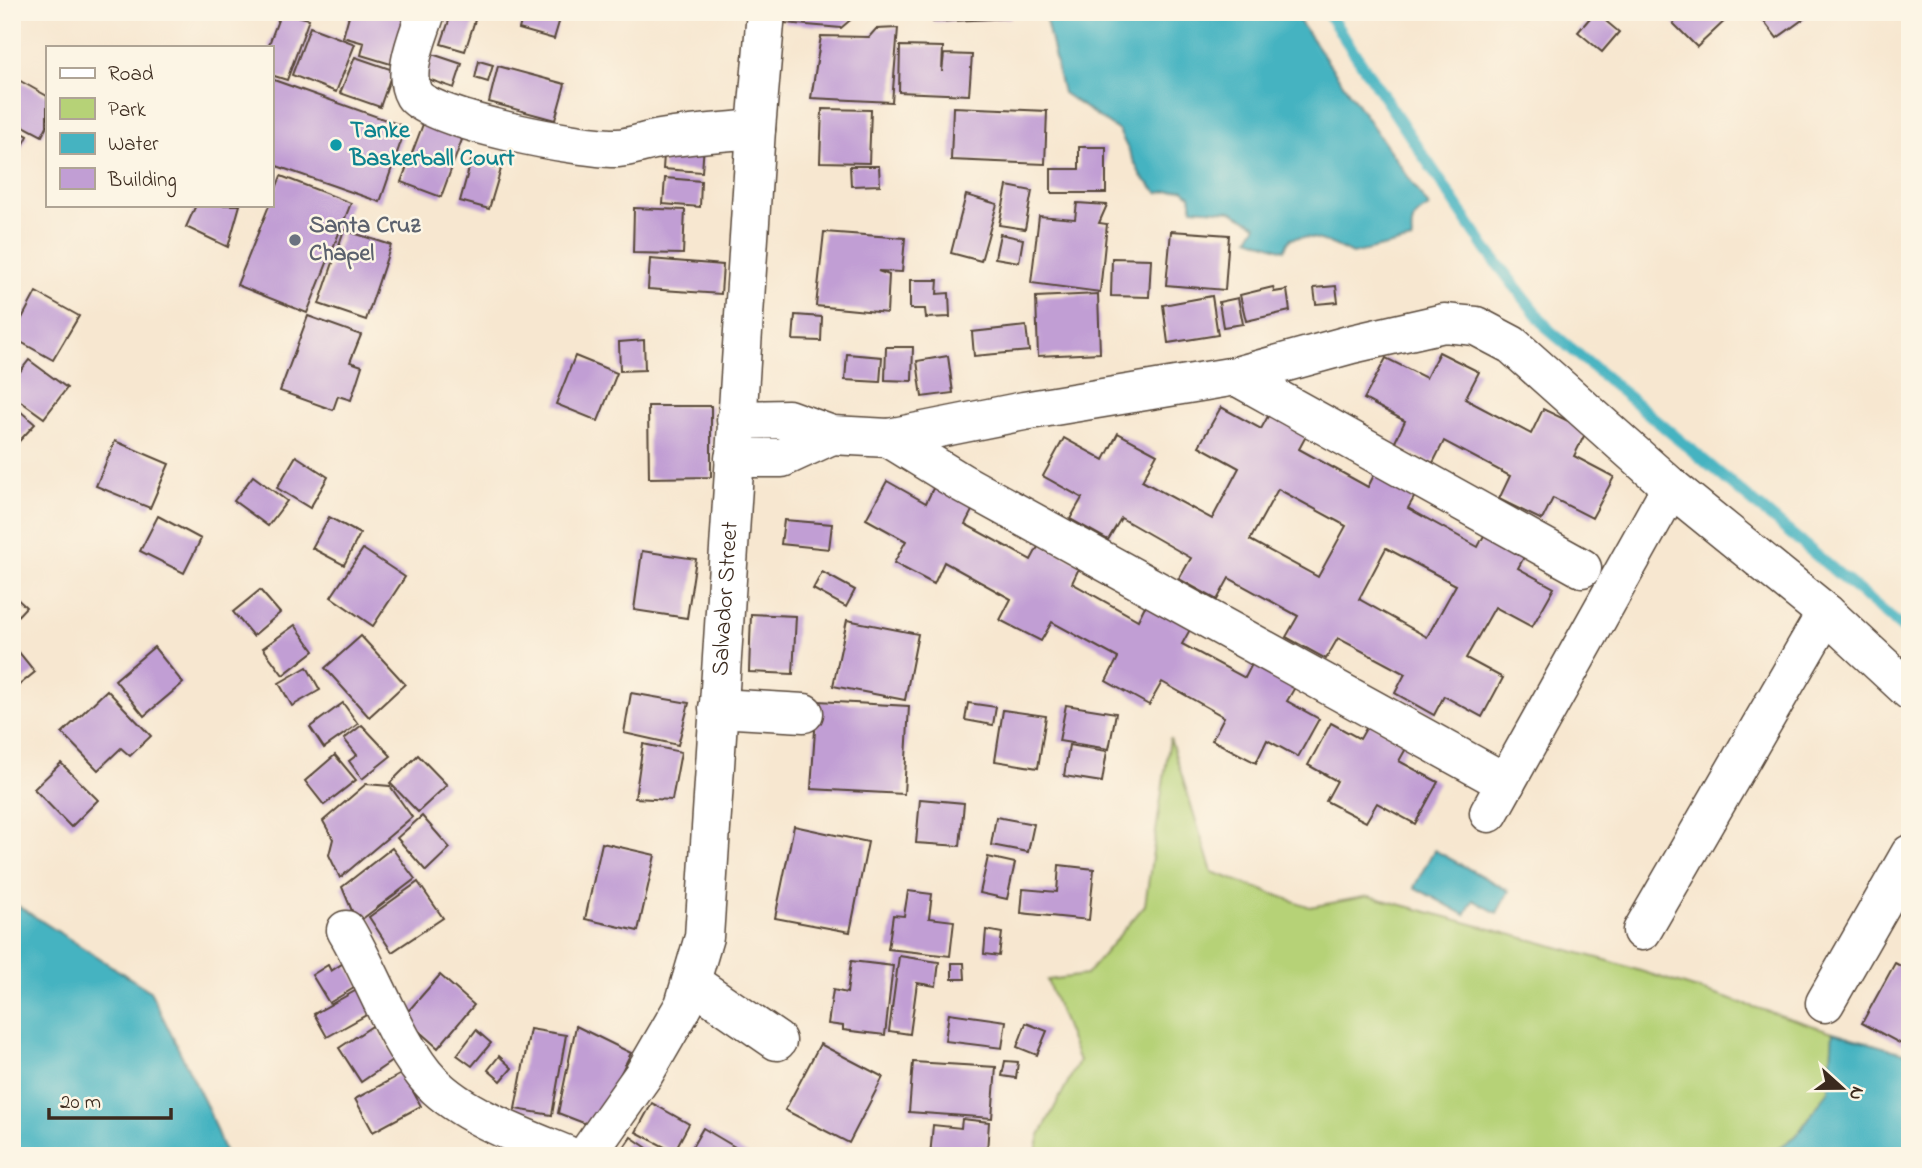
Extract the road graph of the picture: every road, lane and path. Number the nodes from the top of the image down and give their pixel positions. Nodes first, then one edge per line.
1 (426, 12) edge
2 (766, 12) edge
3 (756, 129) junction
4 (1237, 376) junction
5 (736, 420) junction
6 (832, 435) junction
7 (889, 438) junction
8 (734, 458) junction
9 (1671, 487) junction
10 (1582, 568) dead end
11 (1826, 612) junction
12 (1910, 691) edge
13 (718, 708) junction
14 (804, 713) dead end
15 (1910, 854) edge
16 (346, 930) dead end
17 (1642, 931) dead end
18 (691, 982) junction
19 (1825, 1003) dead end
20 (777, 1041) dead end
21 (569, 1156) edge
22 (586, 1156) edge

1 - 3 street
2 - 3 street, Salvador Street
3 - 5 street, Salvador Street
4 - 7 street
4 - 9 street
4 - 10 street
5 - 6 street
5 - 8 street, Salvador Street
6 - 7 street
6 - 8 street
7 - 9 street
8 - 13 street, Salvador Street
9 - 11 street
11 - 12 street
11 - 17 street
13 - 14 street
13 - 18 street, Salvador Street
15 - 19 street
16 - 21 street
18 - 20 street
18 - 22 street, Salvador Street

